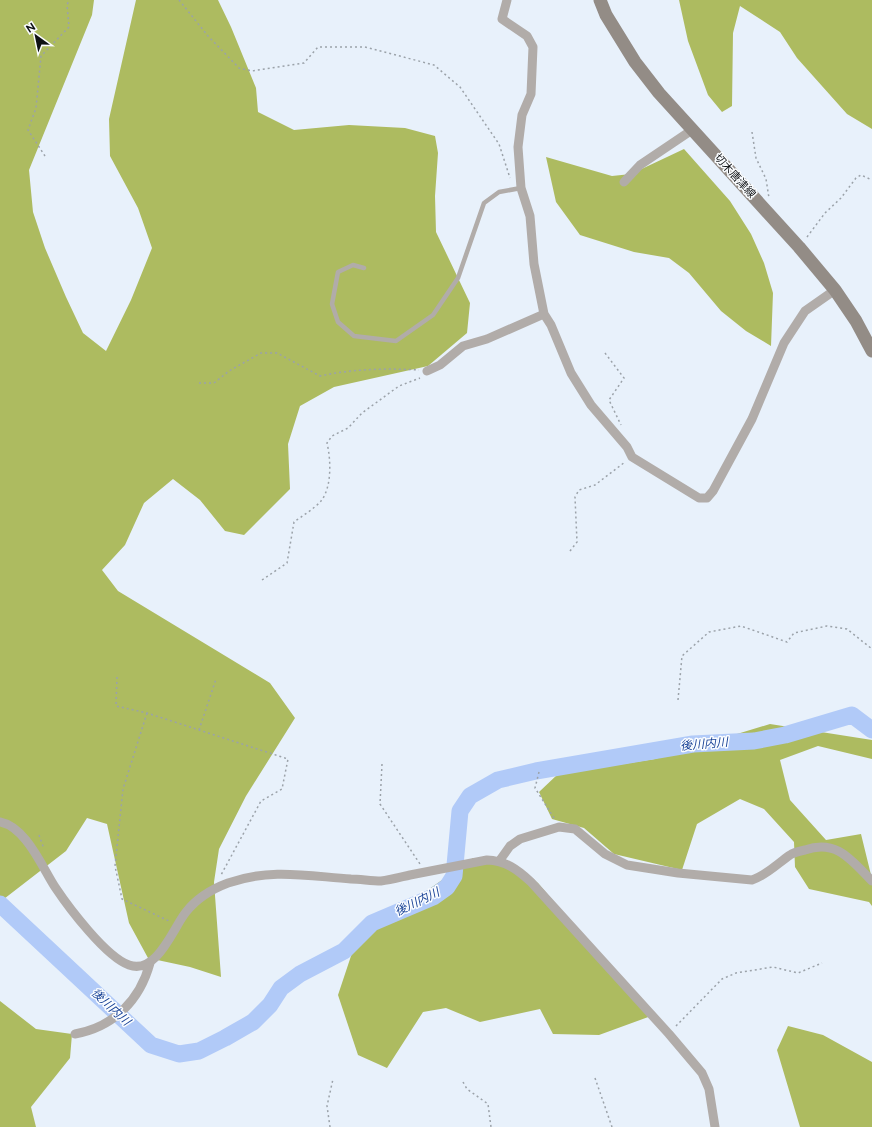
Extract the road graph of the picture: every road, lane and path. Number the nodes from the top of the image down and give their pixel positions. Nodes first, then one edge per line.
1 (69, 0) edge
2 (179, 0) edge
3 (507, 0) edge
4 (600, 0) edge
5 (692, 130) junction
6 (752, 132) dead end
7 (45, 156) dead end
8 (872, 180) edge
9 (624, 182) dead end
10 (520, 188) junction
11 (764, 208) junction
12 (799, 247) junction
13 (364, 268) dead end
14 (835, 290) junction
15 (544, 314) junction
16 (872, 351) edge
17 (605, 353) dead end
18 (427, 371) junction
19 (199, 383) dead end
20 (622, 426) dead end
21 (632, 457) junction
22 (570, 551) dead end
23 (262, 580) dead end
24 (872, 649) edge
25 (117, 677) dead end
26 (216, 679) dead end
27 (678, 700) dead end
28 (147, 713) junction
29 (199, 730) junction
30 (382, 764) dead end
31 (538, 772) dead end
32 (0, 822) edge
33 (559, 827) junction
34 (500, 860) junction
35 (428, 872) junction
36 (872, 881) edge
37 (219, 886) junction
38 (178, 925) junction
39 (150, 963) junction
40 (822, 963) dead end
41 (75, 1034) dead end
42 (669, 1034) junction
43 (595, 1078) dead end
44 (333, 1079) dead end
45 (463, 1082) dead end
46 (330, 1127) edge
47 (491, 1127) edge
48 (612, 1127) edge
49 (715, 1127) edge

1 - 7 path
2 - 10 path
3 - 10 street
4 - 5 main road, 切木唐津線
5 - 9 street
5 - 11 main road, 切木唐津線
6 - 11 path
8 - 12 path
10 - 13 lane
10 - 15 street
11 - 12 main road, 切木唐津線
12 - 14 main road, 切木唐津線
14 - 16 main road, 切木唐津線
14 - 21 street
15 - 18 street
15 - 21 street
17 - 20 path
18 - 19 path
18 - 23 path
21 - 22 path
24 - 27 path
25 - 28 path
26 - 29 path
28 - 29 path
28 - 38 path
29 - 37 path
30 - 35 path
31 - 33 path
32 - 39 street
33 - 34 street
33 - 36 street
34 - 35 street
34 - 42 street
35 - 37 street
37 - 38 street
38 - 39 street
39 - 41 street
40 - 42 path
42 - 49 street
43 - 48 path
44 - 46 path
45 - 47 path

